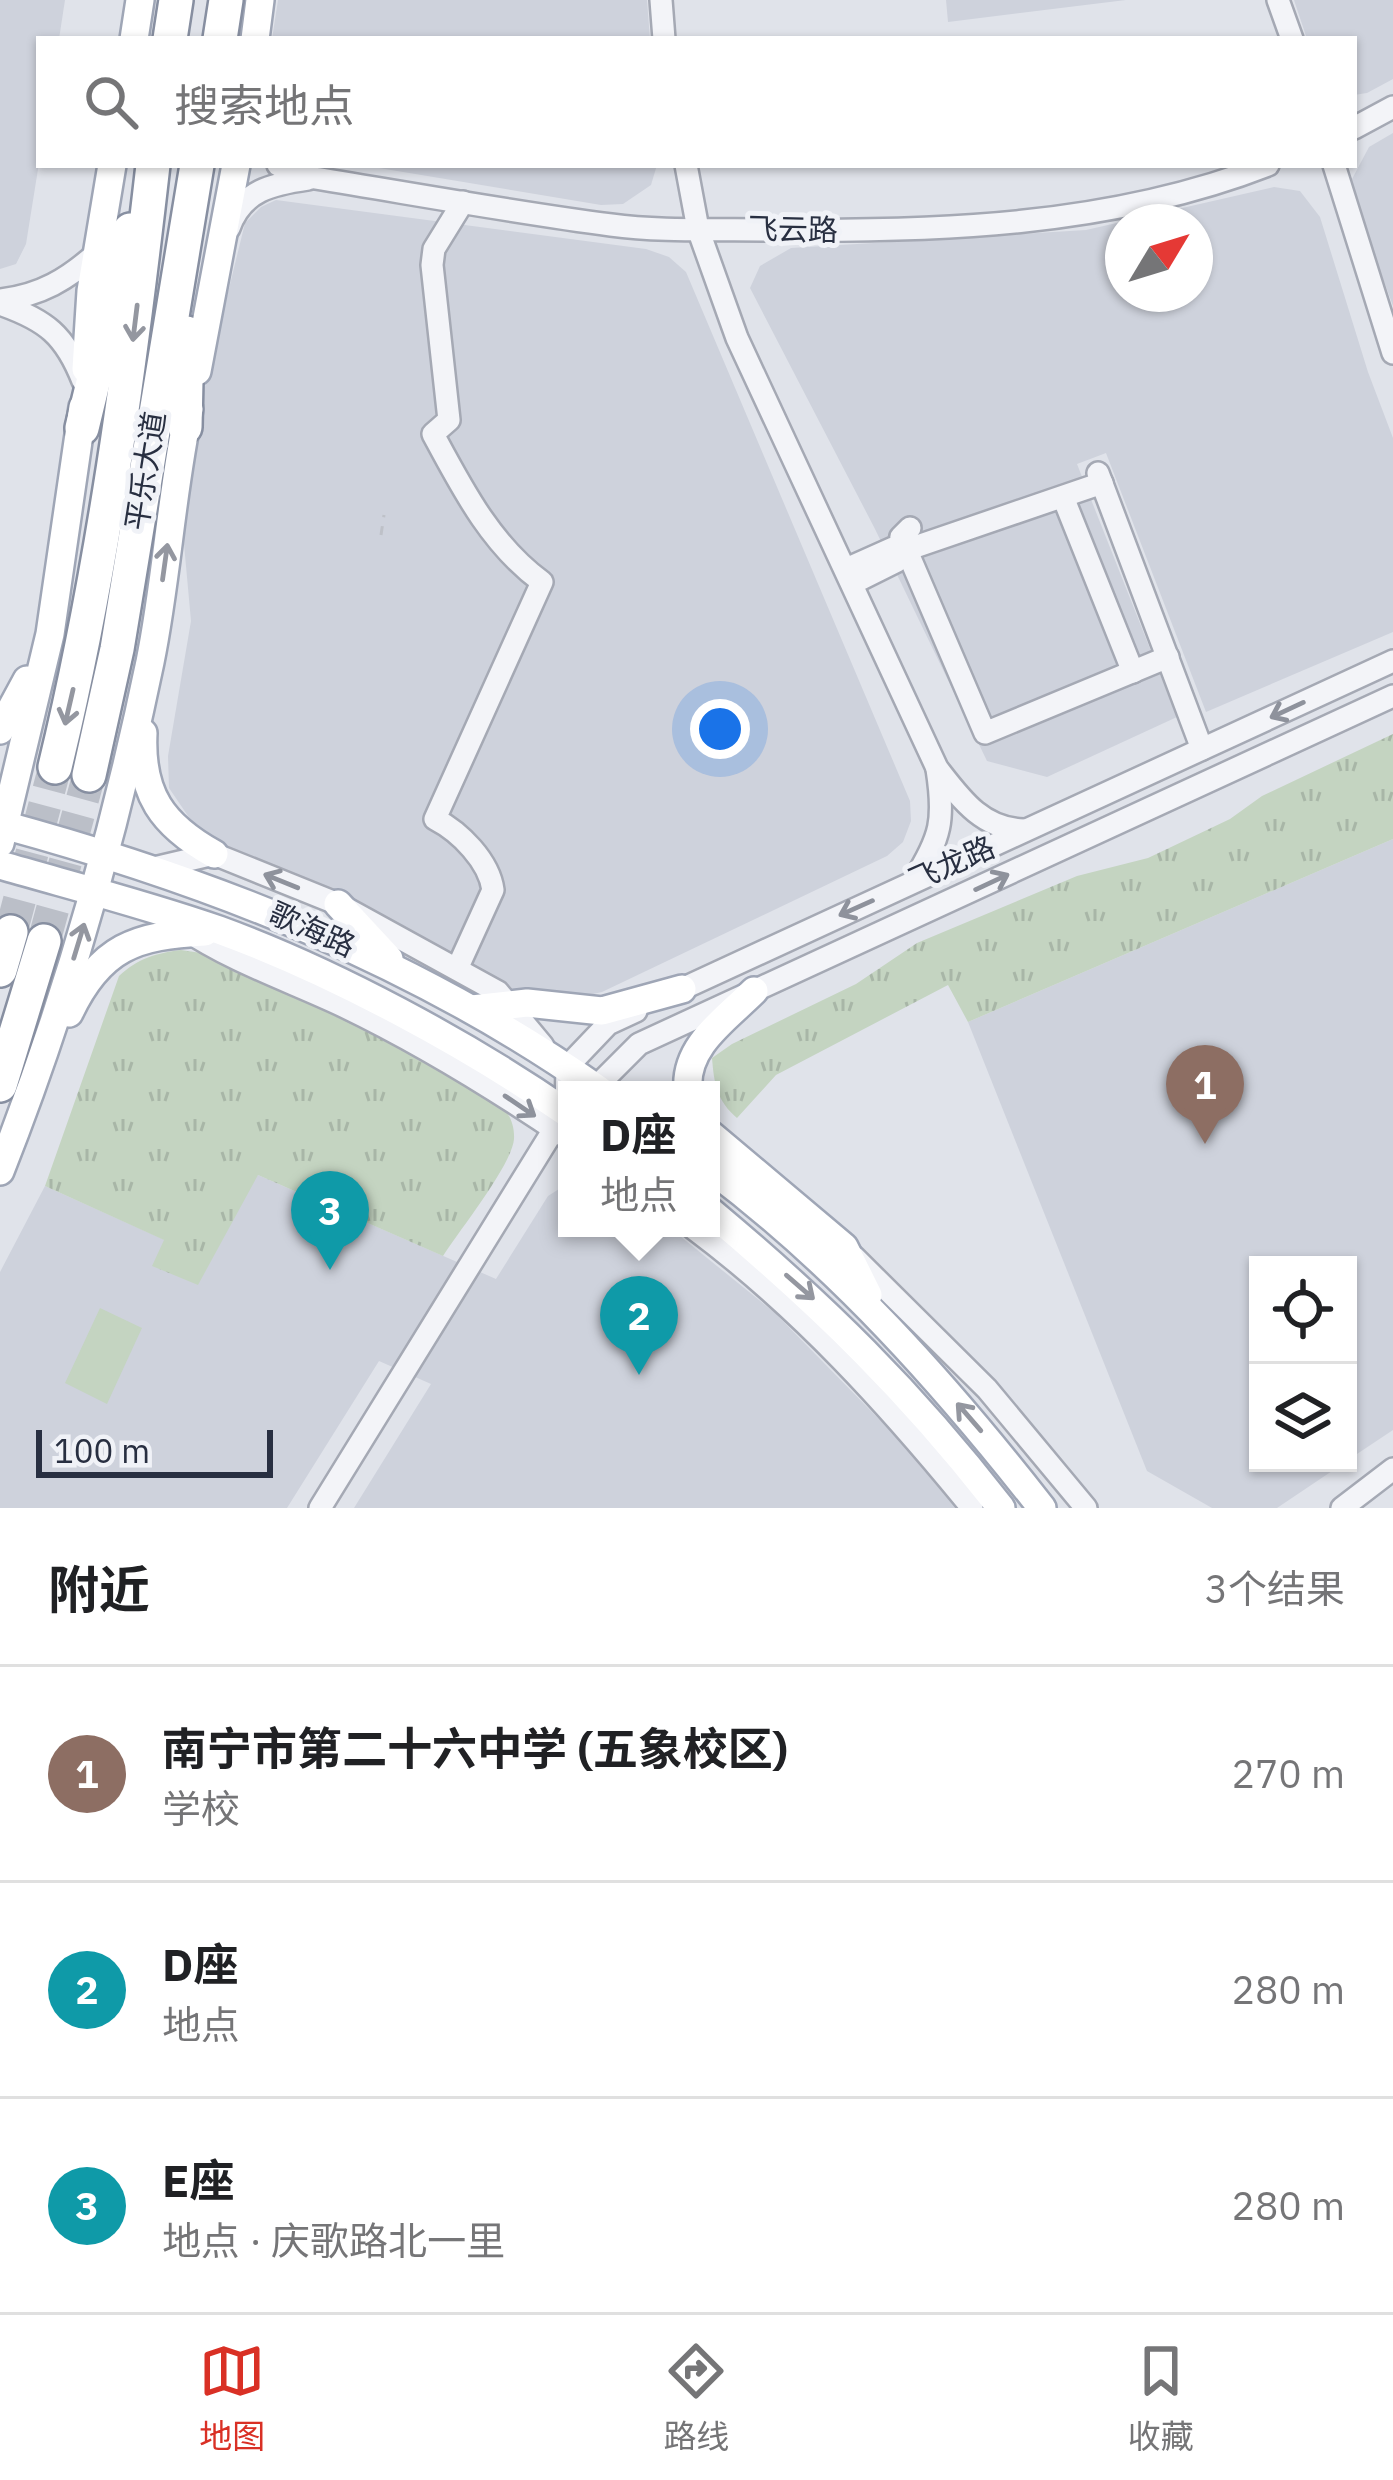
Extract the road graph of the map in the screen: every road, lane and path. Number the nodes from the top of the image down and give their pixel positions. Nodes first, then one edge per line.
1 (140, 0) edge
2 (172, 0) edge
3 (260, 0) edge
4 (661, 0) edge
5 (1279, 0) edge
6 (134, 36) edge
7 (169, 36) edge
8 (255, 36) edge
9 (664, 36) edge
10 (1291, 36) edge
11 (1393, 107) edge
12 (1357, 126) edge
13 (112, 168) edge
14 (150, 168) edge
15 (151, 168) edge
16 (236, 168) edge
17 (287, 168) edge
18 (687, 168) edge
19 (1258, 168) edge
20 (1335, 168) edge
21 (315, 178) junction
22 (194, 182) edge
23 (464, 202) junction
24 (698, 229) junction
25 (225, 241) junction
26 (98, 253) junction
27 (0, 302) edge
28 (1393, 353) edge
29 (85, 385) junction
30 (185, 427) junction
31 (82, 428) junction
32 (1063, 497) junction
33 (384, 515) dead end
34 (381, 535) dead end
35 (908, 539) junction
36 (850, 576) junction
37 (50, 634) junction
38 (1167, 653) junction
39 (1393, 661) edge
40 (1131, 667) junction
41 (146, 677) junction
42 (1393, 696) edge
43 (0, 730) edge
44 (1202, 749) junction
45 (55, 767) tunnel mouth
46 (937, 768) junction
47 (89, 775) tunnel mouth
48 (1028, 830) junction
49 (1, 831) edge
50 (105, 851) junction
51 (214, 854) junction
52 (0, 865) edge
53 (154, 868) junction
54 (913, 882) junction
55 (94, 892) junction
56 (338, 904) junction
57 (159, 911) junction
58 (221, 931) junction
59 (11, 932) tunnel mouth
60 (190, 933) junction
61 (44, 941) tunnel mouth
62 (396, 967) junction
63 (458, 969) junction
64 (0, 970) edge
65 (682, 989) junction
66 (754, 991) junction
67 (509, 1005) junction
68 (472, 1009) junction
69 (559, 1062) junction
70 (561, 1081) edge
71 (585, 1081) edge
72 (604, 1081) edge
73 (688, 1081) edge
74 (16, 1089) edge
75 (558, 1116) edge
76 (558, 1118) edge
77 (558, 1131) edge
78 (720, 1143) edge
79 (0, 1171) edge
80 (720, 1176) edge
81 (720, 1220) edge
82 (704, 1237) edge
83 (844, 1247) junction
84 (881, 1320) junction
85 (1393, 1469) edge
86 (320, 1508) edge
87 (972, 1508) edge
88 (1001, 1508) edge
89 (1042, 1508) edge
90 (1086, 1508) edge
91 (1342, 1508) edge

1 - 6 main road
2 - 7 highway
3 - 8 main road
4 - 9 street
5 - 10 street
11 - 12 street
13 - 26 main road
14 - 31 highway
15 -> 45 highway, 平乐大道
16 - 25 main road
17 - 21 street, 飞云路
18 - 24 street
19 - 24 street, 飞云路
20 - 28 street
21 - 23 street, 飞云路
21 - 25 street, 飞云路
22 - 30 highway
22 - 47 highway, 平乐大道
23 - 24 street, 飞云路
23 - 63 street
24 - 36 street
25 - 30 main road
26 - 27 street
26 - 29 main road
27 - 29 street
29 - 31 main road
41 -> 30 main road
31 - 37 main road
32 - 35 street
32 - 38 street
32 - 40 street
33 - 34 path
35 - 36 street
35 - 40 street
36 - 46 street
37 - 43 main road
37 - 49 main road
38 - 40 street
38 - 44 street
39 -> 44 street, 飞龙路
41 - 50 main road
41 - 51 main road
66 -> 42 street, 飞龙路
44 - 48 street, 飞龙路
46 - 48 street
46 - 54 street
48 - 54 street, 飞龙路
49 - 50 main road, 歌海路
50 - 53 main road, 歌海路
50 - 55 main road
51 - 53 street
56 -> 51 street
52 - 55 main road, 歌海路
53 - 62 main road, 歌海路
54 -> 65 street, 飞龙路
55 - 57 main road, 歌海路
74 -> 55 main road
56 - 62 main road
56 - 63 street
57 - 58 main road, 歌海路
57 - 60 street
58 - 60 main road
58 - 75 main road, 歌海路
59 - 64 highway
60 - 74 main road
60 -> 76 street
61 - 74 highway
62 - 68 main road, 歌海路
63 - 67 street
65 - 67 main road
65 - 69 street, 飞龙路
66 - 72 street, 飞龙路
66 - 73 main road
67 - 68 main road
67 - 69 street
68 - 69 main road, 歌海路
69 - 70 street
69 - 71 main road, 歌海路
74 - 79 main road
77 - 86 street
78 - 83 main road
80 - 84 main road
81 -> 88 main road
82 - 87 street
83 - 84 main road
83 - 90 street
89 -> 84 main road
85 - 91 street

